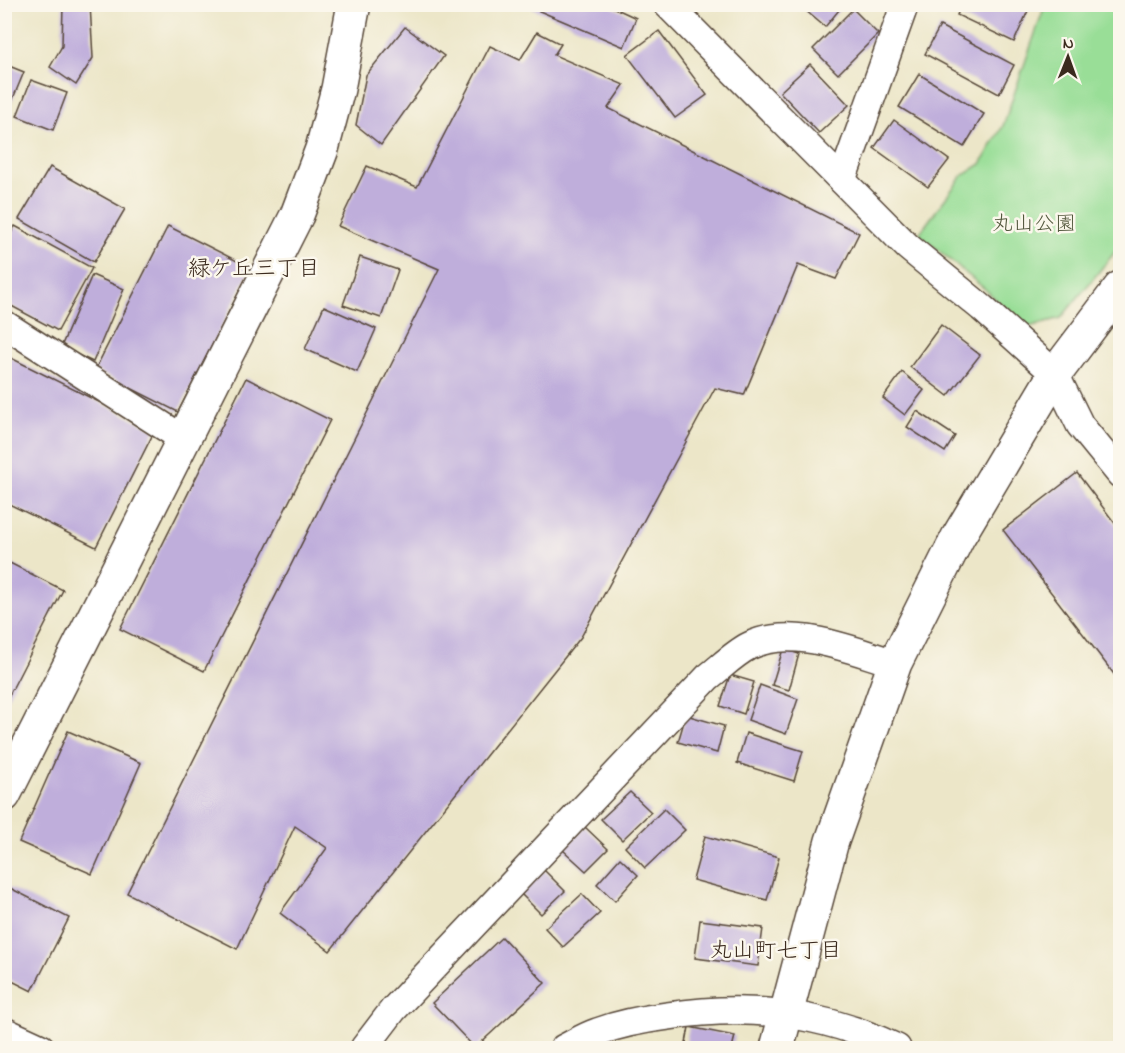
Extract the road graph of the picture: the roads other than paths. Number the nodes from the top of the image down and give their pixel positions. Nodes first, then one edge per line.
1 (354, 4) edge
2 (667, 4) edge
3 (905, 4) edge
4 (842, 180) junction
5 (1120, 288) edge
6 (4, 324) edge
7 (1055, 374) junction
8 (185, 440) junction
9 (1120, 474) edge
10 (895, 663) junction
11 (4, 795) edge
12 (786, 1012) junction
13 (4, 1031) edge
14 (42, 1048) edge
15 (364, 1048) edge
16 (564, 1048) edge
17 (777, 1048) edge
18 (897, 1048) edge

1 - 8 street
2 - 4 street
3 - 4 street
4 - 7 street
5 - 7 street
6 - 8 street
7 - 9 street
7 - 10 street
8 - 11 street
10 - 12 street
10 - 15 street
12 - 16 street
12 - 17 street
12 - 18 street
13 - 14 street

